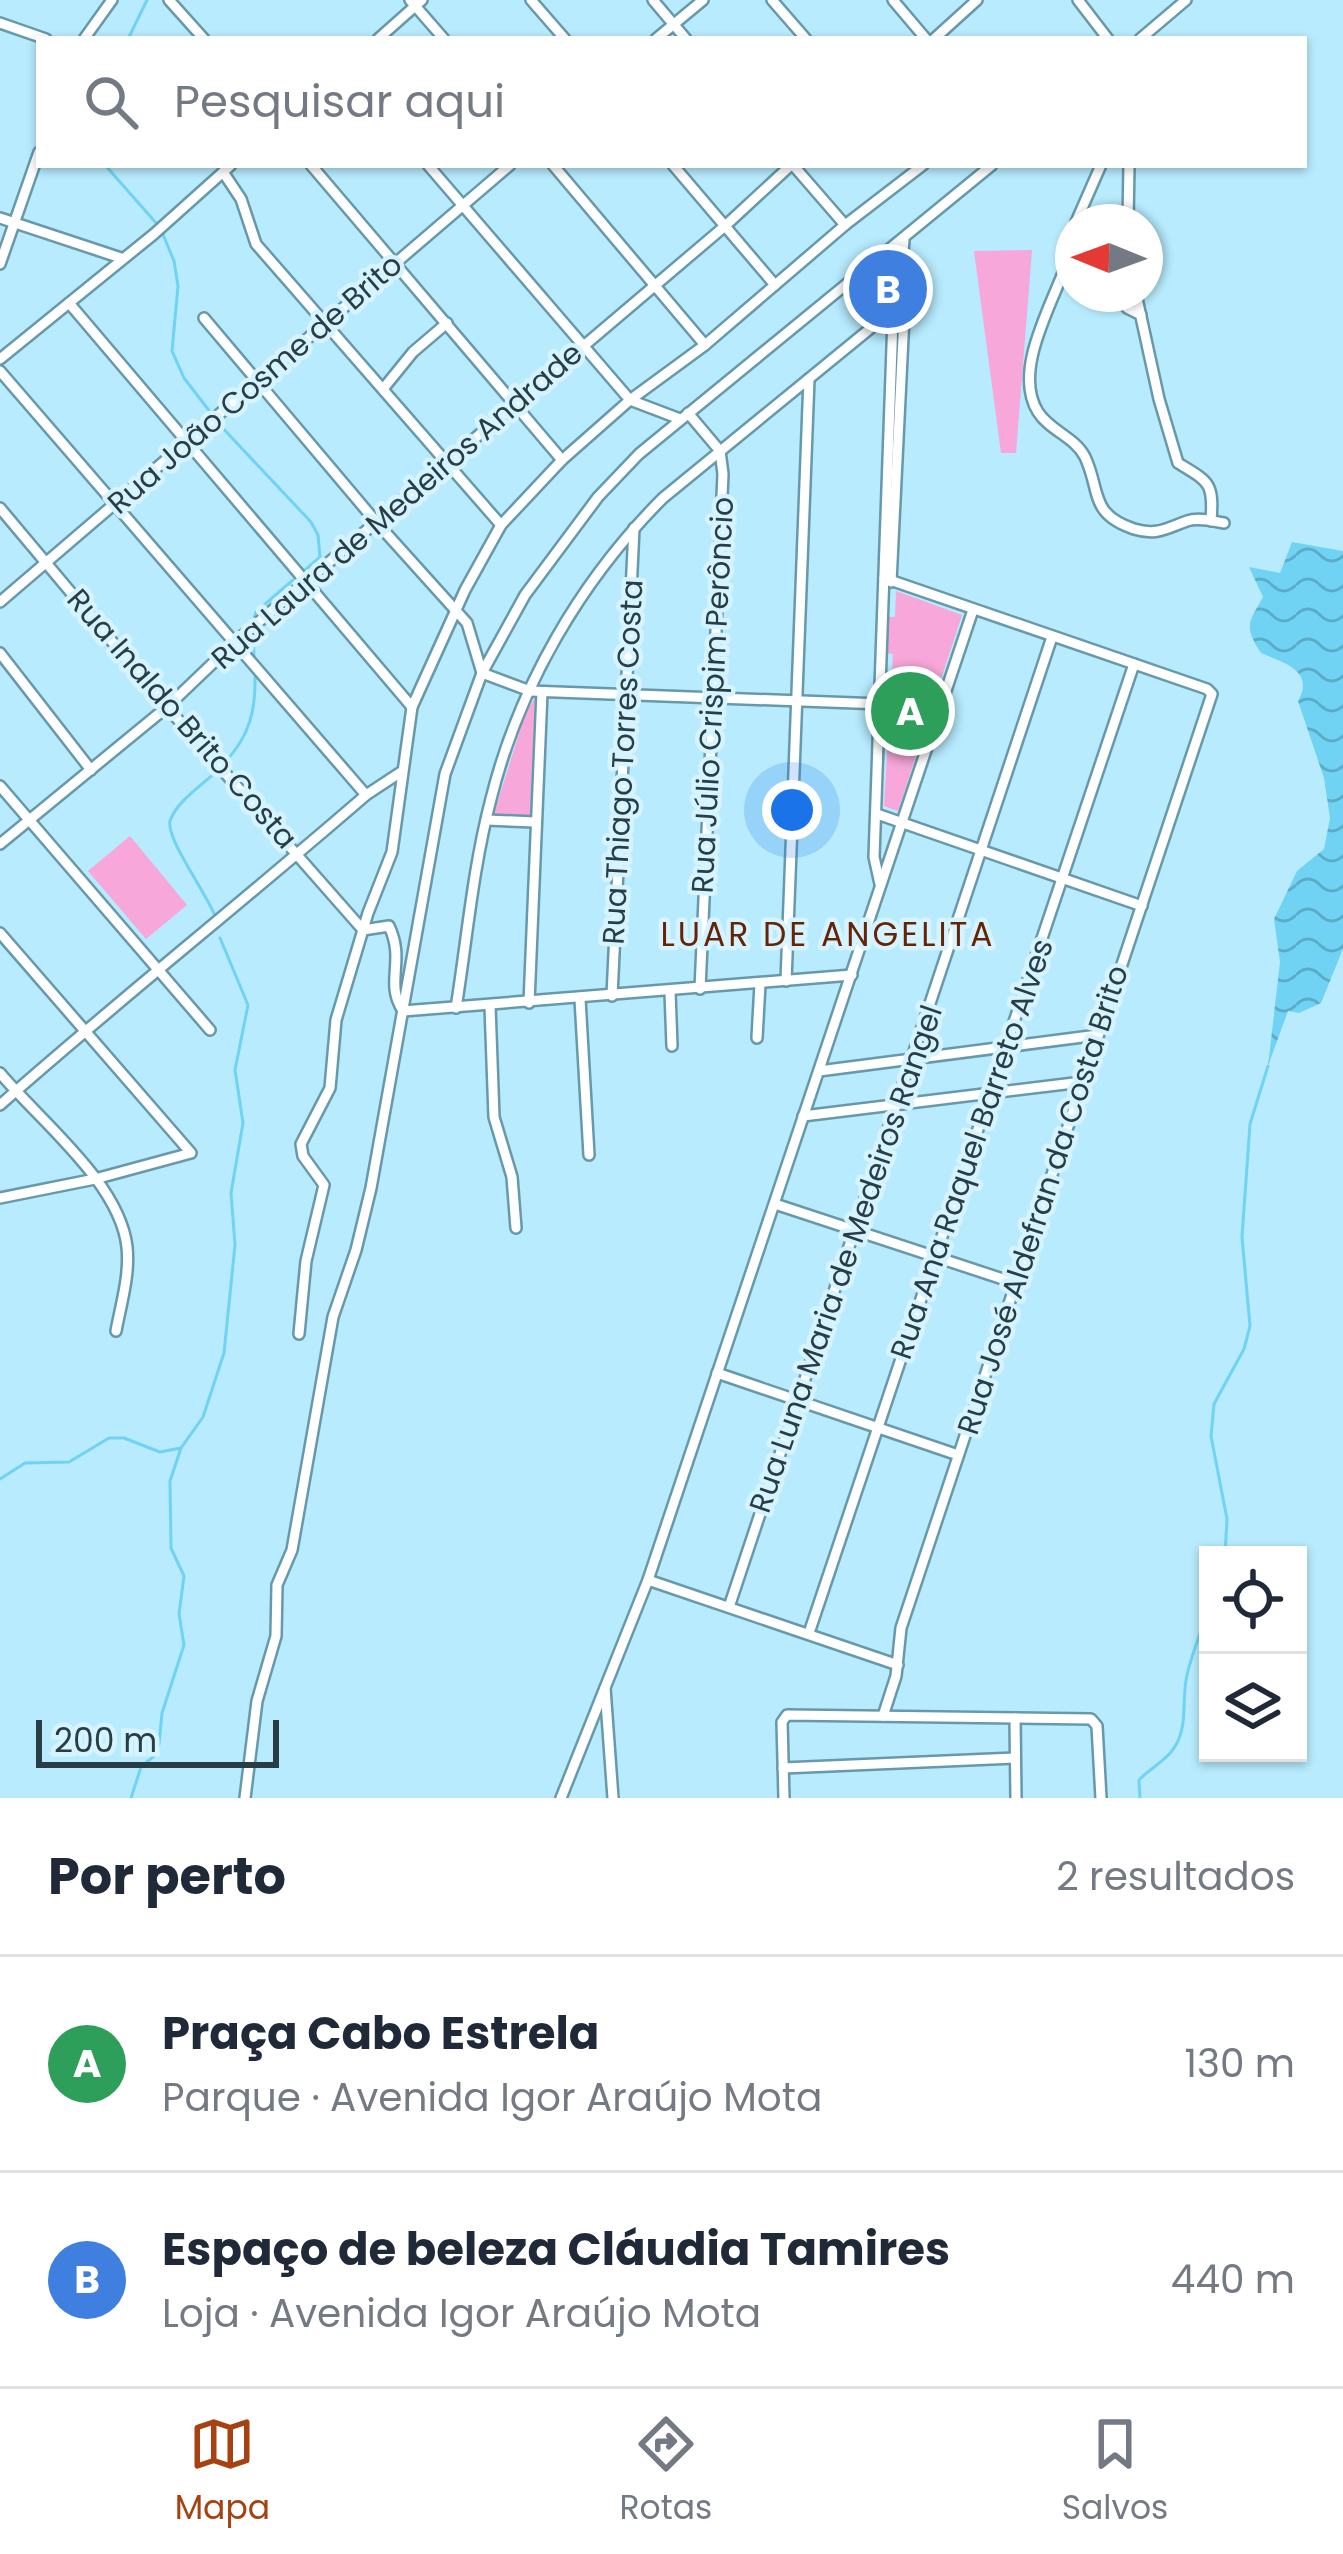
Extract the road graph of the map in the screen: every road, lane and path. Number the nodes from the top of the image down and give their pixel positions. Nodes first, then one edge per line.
1 (112, 0) edge
2 (531, 0) edge
3 (653, 0) edge
4 (703, 0) edge
5 (772, 0) edge
6 (893, 0) edge
7 (977, 0) edge
8 (1096, 0) edge
9 (1186, 0) edge
10 (170, 1) edge
11 (416, 2) edge
12 (1082, 5) edge
13 (0, 22) edge
14 (674, 24) junction
15 (1100, 28) junction
16 (38, 36) edge
17 (85, 36) edge
18 (201, 36) edge
19 (381, 36) edge
20 (442, 36) edge
21 (562, 36) edge
22 (660, 36) edge
23 (684, 36) edge
24 (803, 36) edge
25 (927, 36) edge
26 (934, 36) edge
27 (1090, 36) edge
28 (1106, 36) edge
29 (1144, 36) edge
30 (36, 161) edge
31 (314, 168) edge
32 (430, 168) edge
33 (507, 168) edge
34 (556, 168) edge
35 (676, 168) edge
36 (789, 168) edge
37 (795, 168) edge
38 (916, 168) edge
39 (988, 168) edge
40 (1099, 168) edge
41 (1130, 168) edge
42 (227, 169) edge
43 (1084, 204) edge
44 (1129, 204) edge
45 (463, 208) junction
46 (0, 218) edge
47 (14, 223) junction
48 (845, 225) junction
49 (725, 226) junction
50 (904, 240) junction
51 (121, 258) junction
52 (395, 263) junction
53 (0, 264) edge
54 (654, 284) junction
55 (775, 285) junction
56 (1055, 292) edge
57 (69, 304) junction
58 (899, 305) junction
59 (1137, 312) edge
60 (1140, 312) edge
61 (1141, 316) junction
62 (203, 318) dead end
63 (447, 323) junction
64 (326, 324) junction
65 (585, 344) junction
66 (705, 345) junction
67 (0, 359) edge
68 (0, 371) edge
69 (809, 379) junction
70 (257, 383) junction
71 (383, 389) junction
72 (630, 400) junction
73 (515, 402) junction
74 (684, 416) junction
75 (186, 442) junction
76 (720, 452) junction
77 (562, 460) junction
78 (446, 461) junction
79 (118, 504) junction
80 (0, 508) edge
81 (1211, 521) junction
82 (1224, 523) dead end
83 (376, 524) junction
84 (501, 525) junction
85 (634, 528) junction
86 (47, 561) junction
87 (888, 579) junction
88 (305, 585) junction
89 (0, 602) edge
90 (973, 610) junction
91 (455, 613) junction
92 (1052, 637) junction
93 (235, 642) junction
94 (0, 653) edge
95 (1134, 664) junction
96 (482, 673) junction
97 (536, 692) junction
98 (626, 693) junction
99 (712, 697) junction
100 (796, 700) junction
101 (882, 704) junction
102 (167, 706) junction
103 (412, 707) junction
104 (91, 770) junction
105 (401, 772) junction
106 (0, 786) edge
107 (366, 795) junction
108 (877, 814) junction
109 (29, 820) junction
110 (487, 820) junction
111 (535, 822) junction
112 (902, 823) junction
113 (0, 844) edge
114 (983, 850) junction
115 (299, 854) junction
116 (1063, 878) junction
117 (880, 884) junction
118 (1142, 906) junction
119 (363, 930) junction
120 (0, 933) edge
121 (158, 973) junction
122 (852, 975) junction
123 (786, 981) junction
124 (760, 984) junction
125 (700, 989) junction
126 (670, 992) junction
127 (613, 996) junction
128 (580, 999) junction
129 (530, 1004) junction
130 (490, 1006) junction
131 (456, 1009) junction
132 (403, 1011) junction
133 (83, 1030) junction
134 (210, 1030) dead end
135 (1098, 1035) junction
136 (757, 1038) dead end
137 (672, 1046) dead end
138 (1006, 1048) junction
139 (913, 1059) junction
140 (819, 1072) junction
141 (0, 1073) edge
142 (1082, 1082) junction
143 (15, 1091) junction
144 (990, 1094) junction
145 (897, 1103) junction
146 (0, 1105) edge
147 (803, 1116) junction
148 (589, 1155) dead end
149 (95, 1179) junction
150 (0, 1198) edge
151 (775, 1204) junction
152 (516, 1228) dead end
153 (857, 1229) junction
154 (936, 1256) junction
155 (1015, 1283) junction
156 (116, 1331) dead end
157 (299, 1334) dead end
158 (717, 1372) junction
159 (799, 1401) junction
160 (878, 1428) junction
161 (958, 1455) junction
162 (648, 1580) junction
163 (729, 1607) junction
164 (809, 1633) junction
165 (898, 1665) junction
166 (605, 1682) junction
167 (883, 1716) junction
168 (1015, 1718) junction
169 (1016, 1758) junction
170 (783, 1768) junction
171 (245, 1798) edge
172 (561, 1798) edge
173 (613, 1798) edge
174 (784, 1798) edge
175 (1016, 1798) edge
176 (1101, 1798) edge

1 - 17 street
2 - 21 street
3 - 14 street
4 - 14 street
5 - 24 street
6 - 25 street
7 - 26 street
8 - 12 street
9 - 29 street
10 - 18 street
11 - 19 street
11 - 20 street
12 - 15 street
13 - 16 street
14 - 22 street
14 - 23 street
15 - 27 street
15 - 28 street
30 - 47 street
31 - 52 street
32 - 45 street
33 - 45 street, Rua João Cosme de Brito
34 - 54 street
35 - 49 street
36 - 49 street, Rua Laura de Medeiros Andrade
37 - 48 street
38 - 48 street
39 - 50 street
40 - 43 street
41 - 44 street
42 - 51 street
42 - 64 street
45 - 52 street, Rua João Cosme de Brito
45 - 65 street
46 - 47 street
47 - 51 street
47 - 53 street
48 - 55 street
49 - 54 street, Rua Laura de Medeiros Andrade
49 - 55 street
50 - 58 street
50 - 74 street
51 - 57 street
52 - 63 street
52 - 64 street, Rua João Cosme de Brito
54 - 65 street, Rua Laura de Medeiros Andrade
54 - 66 street
55 - 66 street
56 - 81 street
57 - 67 street
57 - 75 street
58 - 69 street
58 - 87 street
59 - 61 street
60 - 61 street
61 - 81 street
62 - 70 street
63 - 71 street
63 - 73 street
64 - 70 street, Rua João Cosme de Brito
64 - 71 street
65 - 72 street
65 - 73 street, Rua Laura de Medeiros Andrade
66 - 72 street
68 - 79 street
69 - 76 street
69 - 100 street
70 - 75 street, Rua João Cosme de Brito
70 - 83 street
71 - 78 street
72 - 74 street
72 - 77 street
73 - 77 street
73 - 78 street, Rua Laura de Medeiros Andrade
74 - 76 street, Rua Júlio Crispim Perôncio
74 - 96 street
75 - 79 street, Rua João Cosme de Brito
75 - 88 street
76 - 85 street
76 - 99 street, Rua Júlio Crispim Perôncio
77 - 84 street
78 - 83 street, Rua Laura de Medeiros Andrade
78 - 84 street
79 - 86 street, Rua João Cosme de Brito
79 - 93 street
80 - 86 street, Rua Inaldo Brito Costa
81 - 82 street
83 - 88 street, Rua Laura de Medeiros Andrade
83 - 91 street
84 - 91 street
85 - 97 street
85 - 98 street, Rua Thiago Torres Costa
86 - 89 street, Rua João Cosme de Brito
86 - 102 street, Rua Inaldo Brito Costa
87 - 90 street
87 - 101 street
88 - 93 street, Rua Laura de Medeiros Andrade
88 - 103 street
90 - 92 street
90 - 112 street
91 - 96 street
91 - 103 street
92 - 95 street
92 - 114 street, Rua Luna Maria de Medeiros Rangel
93 - 102 street, Rua Laura de Medeiros Andrade
93 - 107 street
94 - 104 street
95 - 116 street, Rua Ana Raquel Barreto Alves
95 - 118 street, Rua José Aldefran da Costa Brito
96 - 97 street
96 - 132 street
97 - 98 street
97 - 110 street
97 - 111 street
98 - 99 street
98 - 127 street, Rua Thiago Torres Costa
99 - 100 street
99 - 125 street, Rua Júlio Crispim Perôncio
100 - 101 street
100 - 123 street
101 - 108 street
102 - 104 street, Rua Laura de Medeiros Andrade
102 - 115 street, Rua Inaldo Brito Costa
103 - 105 street
104 - 109 street, Rua Laura de Medeiros Andrade
105 - 107 street
105 - 119 street
106 - 109 street
107 - 115 street
108 - 112 street
108 - 117 street
109 - 113 street, Rua Laura de Medeiros Andrade
109 - 121 street
110 - 111 street
110 - 131 street
111 - 129 street
112 - 114 street
112 - 117 street
114 - 116 street
114 - 139 street, Rua Luna Maria de Medeiros Rangel
115 - 119 street, Rua Inaldo Brito Costa
115 - 121 street
116 - 118 street
116 - 138 street, Rua Ana Raquel Barreto Alves
117 - 122 street
118 - 135 street, Rua José Aldefran da Costa Brito
119 - 132 street, Rua Inaldo Brito Costa
119 - 157 street
120 - 133 street
121 - 133 street
121 - 134 street
122 - 123 street
122 - 140 street
123 - 124 street
124 - 125 street
124 - 136 street
125 - 126 street
126 - 127 street
126 - 137 street
127 - 128 street
128 - 129 street
128 - 148 street
129 - 130 street
130 - 131 street
130 - 152 street
131 - 132 street
132 - 171 street
133 - 143 street
133 - 149 street
135 - 138 street
135 - 142 street, Rua José Aldefran da Costa Brito
138 - 139 street
138 - 144 street, Rua Ana Raquel Barreto Alves
139 - 140 street
139 - 145 street, Rua Luna Maria de Medeiros Rangel
140 - 147 street
141 - 143 street
142 - 144 street
142 - 155 street, Rua José Aldefran da Costa Brito
143 - 146 street
143 - 149 street
144 - 145 street
144 - 154 street, Rua Ana Raquel Barreto Alves
145 - 147 street
145 - 153 street, Rua Luna Maria de Medeiros Rangel
147 - 151 street
149 - 150 street
149 - 156 street
151 - 153 street
151 - 158 street
153 - 154 street
153 - 159 street, Rua Luna Maria de Medeiros Rangel
154 - 155 street
154 - 160 street, Rua Ana Raquel Barreto Alves
155 - 161 street, Rua José Aldefran da Costa Brito
158 - 159 street
158 - 162 street
159 - 160 street
159 - 163 street, Rua Luna Maria de Medeiros Rangel
160 - 161 street
160 - 164 street, Rua Ana Raquel Barreto Alves
161 - 165 street, Rua José Aldefran da Costa Brito
162 - 163 street
162 - 166 street
163 - 164 street
164 - 165 street
165 - 167 street, Rua José Aldefran da Costa Brito
166 - 172 street
166 - 173 street
167 - 168 street
167 - 170 street
168 - 169 street
168 - 176 street
169 - 170 street
169 - 175 street
170 - 174 street

